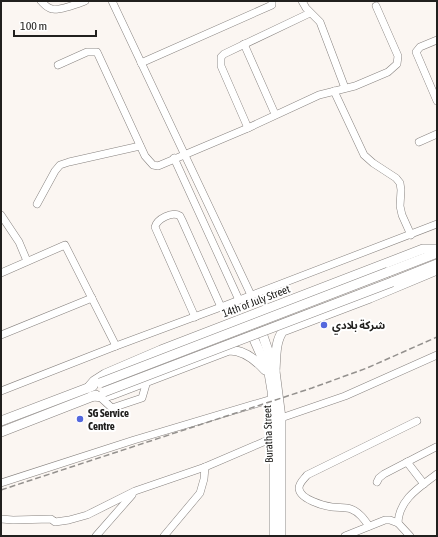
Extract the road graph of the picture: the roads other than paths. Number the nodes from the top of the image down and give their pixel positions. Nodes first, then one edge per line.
1 (41, 1) edge
2 (84, 1) edge
3 (112, 1) edge
4 (272, 1) edge
5 (302, 1) edge
6 (376, 6) dead end
7 (310, 13) junction
8 (437, 40) edge
9 (244, 44) junction
10 (141, 63) junction
11 (58, 65) dead end
12 (345, 88) junction
13 (334, 91) junction
14 (437, 101) edge
15 (275, 114) junction
16 (248, 128) junction
17 (437, 134) edge
18 (420, 142) dead end
19 (140, 146) junction
20 (184, 154) junction
21 (174, 158) junction
22 (206, 199) junction
23 (37, 204) dead end
24 (196, 204) junction
25 (1, 215) edge
26 (437, 224) edge
27 (411, 234) junction
28 (437, 249) edge
29 (437, 253) edge
30 (27, 261) junction
31 (437, 264) edge
32 (437, 270) edge
33 (1, 273) edge
34 (251, 295) junction
35 (92, 298) junction
36 (239, 300) junction
37 (221, 307) junction
38 (195, 317) junction
39 (262, 333) dead end
40 (1, 335) edge
41 (253, 337) dead end
42 (116, 346) junction
43 (437, 355) edge
44 (272, 372) junction
45 (147, 381) junction
46 (1, 391) edge
47 (97, 391) junction
48 (272, 399) junction
49 (281, 418) junction
50 (1, 421) edge
51 (417, 421) dead end
52 (1, 432) edge
53 (268, 440) dead end
54 (436, 447) edge
55 (408, 462) junction
56 (205, 467) junction
57 (437, 474) edge
58 (377, 482) dead end
59 (1, 483) edge
60 (424, 484) junction
61 (135, 491) junction
62 (1, 519) edge
63 (398, 523) junction
64 (369, 526) junction
65 (96, 536) edge
66 (164, 536) edge
67 (274, 536) edge
68 (281, 536) edge
69 (345, 536) edge
70 (410, 536) edge

1 - 2 street
3 - 10 street
4 - 10 street
5 - 7 street
6 - 12 street
7 - 9 street
7 - 12 street
8 - 14 street
9 - 15 street
9 - 16 street
10 - 20 street
11 - 19 street
12 - 13 street
13 - 15 street
13 - 27 street
15 - 16 street
16 - 20 street
17 - 18 street
19 - 21 street
19 - 23 street
20 - 21 street
20 - 22 street
21 - 24 street
22 - 24 street
22 - 34 street
24 - 36 street
25 - 30 street
26 - 27 street
27 - 34 street
28 - 47 main road, 14th of July Street
29 - 47 main road, bridge
30 - 33 street
30 - 35 street
31 - 47 main road, bridge
32 - 44 main road
34 - 36 street
35 - 40 street
35 - 42 street
36 - 37 street
37 - 38 street
37 - 38 street
38 - 42 street
39 - 44 main road, Buratha Street
41 - 44 main road, Buratha Street
42 - 46 street
43 - 49 street
44 - 45 main road
44 - 48 main road, Buratha Street
44 - 49 main road, Buratha Street
45 - 47 main road
45 - 47 street
47 - 50 main road, 14th of July Street
47 - 52 main road, 14th of July Street
48 - 59 street
48 - 67 main road, Buratha Street
49 - 68 main road, Buratha Street
51 - 64 street
53 - 56 street
54 - 55 street
55 - 58 street
55 - 60 street
56 - 61 street
56 - 66 street
57 - 60 street
60 - 63 street
61 - 62 street
61 - 65 street
63 - 64 street
63 - 70 street
64 - 69 street

